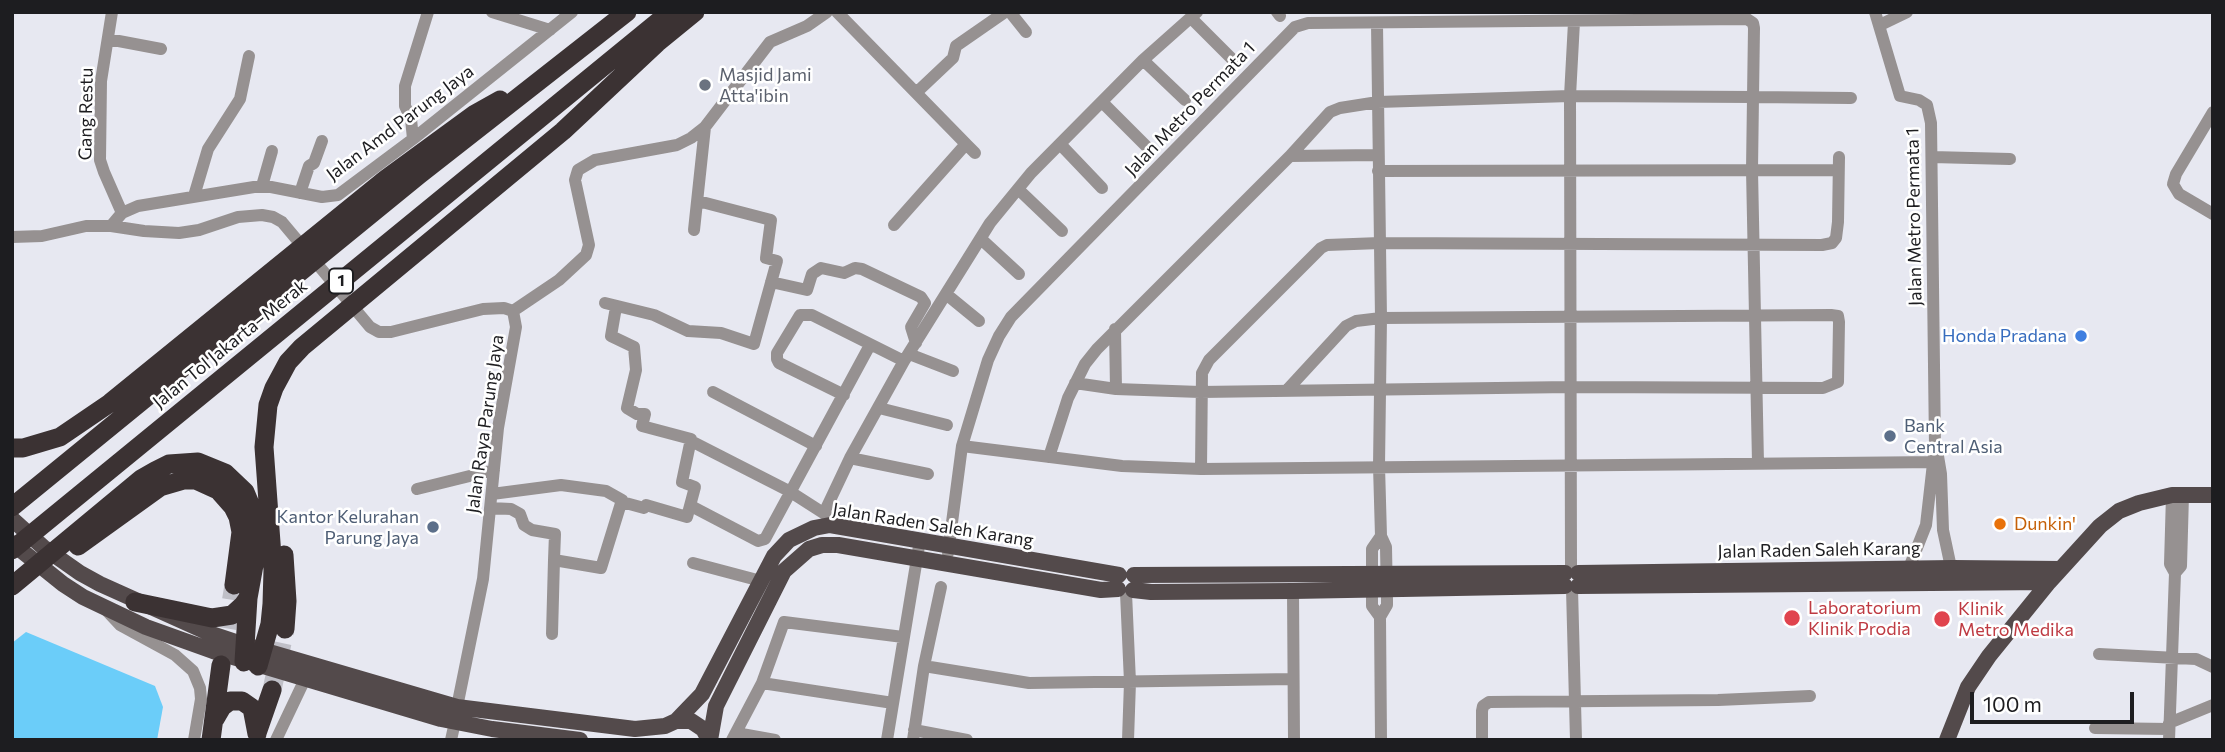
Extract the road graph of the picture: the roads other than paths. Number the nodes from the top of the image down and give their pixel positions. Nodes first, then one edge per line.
1 (112, 12) edge
2 (428, 12) edge
3 (492, 12) edge
4 (572, 12) edge
5 (627, 12) edge
6 (670, 12) edge
7 (695, 12) edge
8 (827, 12) edge
9 (837, 12) edge
10 (1008, 12) edge
11 (1907, 12) edge
12 (1194, 15) edge
13 (1877, 19) edge
14 (1574, 22) junction
15 (1377, 24) junction
16 (550, 30) junction
17 (1026, 32) dead end
18 (108, 39) junction
19 (161, 49) dead end
20 (250, 56) dead end
21 (1143, 60) junction
22 (1233, 60) dead end
23 (556, 70) junction
24 (917, 92) junction
25 (1570, 96) junction
26 (1753, 97) junction
27 (1851, 98) dead end
28 (1185, 100) dead end
29 (1102, 102) junction
30 (1378, 102) junction
31 (2213, 112) edge
32 (705, 127) junction
33 (413, 139) junction
34 (322, 141) dead end
35 (1060, 145) junction
36 (1146, 146) dead end
37 (272, 151) dead end
38 (1378, 155) junction
39 (1290, 156) junction
40 (1932, 157) junction
41 (2010, 159) dead end
42 (1571, 170) junction
43 (1752, 170) junction
44 (1378, 171) junction
45 (262, 186) junction
46 (1102, 188) dead end
47 (1018, 189) junction
48 (300, 193) junction
49 (194, 196) junction
50 (698, 201) junction
51 (122, 213) junction
52 (2213, 214) edge
53 (894, 225) dead end
54 (111, 226) junction
55 (694, 230) dead end
56 (1062, 231) dead end
57 (12, 237) edge
58 (340, 238) junction
59 (981, 239) junction
60 (1380, 243) junction
61 (1571, 243) junction
62 (1755, 243) junction
63 (1019, 274) dead end
64 (771, 282) junction
65 (946, 294) junction
66 (513, 311) junction
67 (1756, 314) junction
68 (1572, 316) junction
69 (1381, 318) junction
70 (979, 321) dead end
71 (1115, 330) junction
72 (185, 340) junction
73 (870, 345) junction
74 (910, 353) junction
75 (953, 371) dead end
76 (1075, 383) junction
77 (1571, 387) junction
78 (1116, 389) junction
79 (1379, 389) junction
80 (1756, 389) junction
81 (1287, 390) junction
82 (713, 392) dead end
83 (1200, 393) junction
84 (844, 395) junction
85 (879, 408) junction
86 (268, 423) junction
87 (947, 425) dead end
88 (693, 442) dead end
89 (816, 446) junction
90 (962, 446) junction
91 (12, 448) edge
92 (1049, 457) junction
93 (850, 458) junction
94 (1935, 462) junction
95 (1758, 463) junction
96 (1572, 464) junction
97 (1379, 466) junction
98 (1200, 469) junction
99 (494, 470) junction
100 (928, 474) dead end
101 (417, 489) dead end
102 (789, 491) junction
103 (492, 494) junction
104 (2177, 495) junction
105 (2213, 495) edge
106 (622, 502) junction
107 (12, 507) edge
108 (693, 507) dead end
109 (490, 508) junction
110 (12, 519) edge
111 (827, 519) junction
112 (920, 540) junction
113 (12, 542) edge
114 (950, 546) junction
115 (12, 550) edge
116 (917, 558) junction
117 (554, 560) junction
118 (692, 563) dead end
119 (946, 563) junction
120 (2061, 569) junction
121 (1909, 575) junction
122 (1953, 575) junction
123 (1571, 579) junction
124 (761, 581) junction
125 (1379, 581) junction
126 (2049, 582) junction
127 (1126, 584) junction
128 (12, 586) edge
129 (941, 587) dead end
130 (1293, 591) junction
131 (12, 592) edge
132 (241, 592) junction
133 (135, 602) junction
134 (104, 608) junction
135 (285, 629) tunnel mouth
136 (552, 634) dead end
137 (904, 637) junction
138 (2099, 654) dead end
139 (253, 656) junction
140 (2173, 657) junction
141 (221, 665) tunnel mouth
142 (925, 666) junction
143 (2213, 667) edge
144 (305, 679) junction
145 (1293, 679) junction
146 (1130, 682) junction
147 (762, 683) junction
148 (272, 690) tunnel mouth
149 (1810, 696) dead end
150 (1576, 700) junction
151 (893, 702) junction
152 (2213, 705) edge
153 (456, 714) junction
154 (215, 719) junction
155 (671, 723) junction
156 (492, 729) junction
157 (2095, 729) dead end
158 (2169, 731) edge
159 (914, 735) edge
160 (734, 736) edge
161 (255, 737) edge
162 (194, 740) edge
163 (211, 740) edge
164 (276, 740) edge
165 (451, 740) edge
166 (509, 740) edge
167 (580, 740) edge
168 (656, 740) edge
169 (710, 740) edge
170 (775, 740) edge
171 (887, 740) edge
172 (967, 740) edge
173 (1128, 740) edge
174 (1294, 740) edge
175 (1381, 740) edge
176 (1482, 740) edge
177 (1576, 740) edge
178 (1947, 740) edge

1 - 18 street, Gang Restu
2 - 33 street
3 - 16 street
4 - 16 street, Jalan Amd Parung Jaya
5 - 23 highway, Jalan Tol Jakarta–Merak / 1
6 - 115 highway, Jalan Tol Jakarta–Merak / 1
7 - 86 highway
8 - 32 street
9 - 24 street
10 - 17 street
10 - 24 street
11 - 13 street
12 - 21 street
12 - 22 street
13 - 40 street, Jalan Metro Permata 1
14 - 15 street, Jalan Metro Permata 1
14 - 25 street
14 - 26 street, Jalan Metro Permata 1
15 - 30 street
15 - 90 street, Jalan Metro Permata 1
16 - 33 street, Jalan Amd Parung Jaya
18 - 19 street
18 - 51 street, Gang Restu
20 - 49 street
21 - 28 street
21 - 29 street
23 - 58 highway, Jalan Tol Jakarta–Merak / 1
23 - 72 highway
24 - 53 street
25 - 26 street
25 - 30 street
25 - 42 street
26 - 27 street
26 - 43 street, Jalan Metro Permata 1
29 - 35 street
29 - 36 street
30 - 38 street
30 - 39 street
31 - 52 street
32 - 50 street
32 - 66 street
33 - 48 street, Jalan Amd Parung Jaya
34 - 48 street
35 - 46 street
35 - 47 street
37 - 45 street
38 - 39 street
38 - 44 street
39 - 71 street
40 - 41 street
40 - 94 street, Jalan Metro Permata 1
42 - 43 street
42 - 44 street
42 - 61 street
43 - 62 street, Jalan Metro Permata 1
43 - 62 street
44 - 60 street
45 - 48 street, Jalan Amd Parung Jaya
45 - 49 street, Jalan Amd Parung Jaya
47 - 56 street
47 - 59 street
49 - 51 street, Jalan Amd Parung Jaya
50 - 55 street
50 - 64 street
51 - 54 street
54 - 57 street
54 - 66 street, Jalan Raya Parung Jaya
58 - 72 highway
58 - 107 highway, Jalan Tol Jakarta–Merak / 1
59 - 63 street
59 - 65 street
60 - 61 street
60 - 69 street
60 - 83 street
61 - 62 street
61 - 68 street
62 - 67 street, Jalan Metro Permata 1
64 - 74 street
64 - 106 street
65 - 70 street
65 - 74 street
66 - 99 street, Jalan Raya Parung Jaya
67 - 68 street
67 - 80 street, Jalan Metro Permata 1
67 - 80 street
68 - 69 street
68 - 77 street
69 - 79 street
69 - 81 street
71 - 76 street
71 - 78 street
72 - 91 highway
73 - 74 street
73 - 84 street
73 - 84 street
74 - 75 street
74 - 85 street
76 - 78 street
76 - 92 street
77 - 79 street
77 - 80 street
77 - 96 street
78 - 83 street
79 - 81 street
79 - 97 street
80 - 95 street, Jalan Metro Permata 1
81 - 83 street
82 - 89 street
83 - 98 street
84 - 89 street
85 - 87 street
85 - 93 street
86 - 135 highway
86 - 139 highway
88 - 102 street
89 - 102 street
90 - 92 street
90 - 114 street, Jalan Metro Permata 1
92 - 98 street
93 - 100 street
93 - 111 street
94 - 95 street
94 - 121 street, Jalan Metro Permata 1
94 - 122 street, Jalan Metro Permata 1
95 - 96 street
96 - 97 street
96 - 123 street
97 - 98 street
97 - 125 street
99 - 101 street
99 - 103 street, Jalan Raya Parung Jaya
102 - 108 street
102 - 111 street
103 - 106 street
103 - 109 street, Jalan Raya Parung Jaya
104 - 105 main road
104 - 120 main road
104 - 140 street
106 - 117 street
109 - 117 street
109 - 153 street, Jalan Raya Parung Jaya
110 - 133 main road
111 - 112 main road, Jalan Raden Saleh Karang
111 - 124 main road, Jalan Raden Saleh Karang
112 - 114 main road, Jalan Raden Saleh Karang
112 - 116 street
113 - 134 main road
114 - 119 street, Jalan Metro Permata 1
114 - 127 main road, Jalan Raden Saleh Karang
116 - 119 main road, Jalan Raden Saleh Karang
116 - 137 street
116 - 169 main road, Jalan Raden Saleh Karang
117 - 136 street
118 - 124 street
119 - 127 main road, Jalan Raden Saleh Karang
120 - 122 main road, Jalan Raden Saleh Karang
120 - 126 main road
121 - 122 main road, Jalan Raden Saleh Karang
121 - 123 main road, Jalan Raden Saleh Karang
122 - 126 main road, Jalan Raden Saleh Karang
123 - 125 main road, Jalan Raden Saleh Karang
123 - 150 street
124 - 155 main road, Jalan Raden Saleh Karang
125 - 127 main road, Jalan Raden Saleh Karang
125 - 130 main road, Jalan Raden Saleh Karang
125 - 175 street
126 - 178 main road
127 - 130 main road, Jalan Raden Saleh Karang
127 - 146 street
128 - 132 highway
129 - 142 street
130 - 145 street
131 - 132 highway
132 - 133 highway
132 - 139 highway
133 - 139 main road
134 - 139 main road
134 - 162 street
137 - 147 street
137 - 151 street
138 - 140 street
139 - 144 main road
139 - 153 main road
140 - 143 street
140 - 158 street
141 - 154 highway
142 - 146 street
142 - 159 street
144 - 153 main road
144 - 164 street
145 - 146 street
145 - 174 street
146 - 173 street
147 - 151 street
147 - 160 street
148 - 161 highway
149 - 150 street
150 - 176 street
150 - 177 street
151 - 171 street
152 - 158 street
153 - 155 main road
153 - 156 main road
153 - 165 street, Jalan Raya Parung Jaya
154 - 161 highway
154 - 163 highway
155 - 168 main road, Jalan Raden Saleh Karang
155 - 169 main road
156 - 166 street
156 - 167 main road
157 - 158 street
159 - 172 street
160 - 170 street

